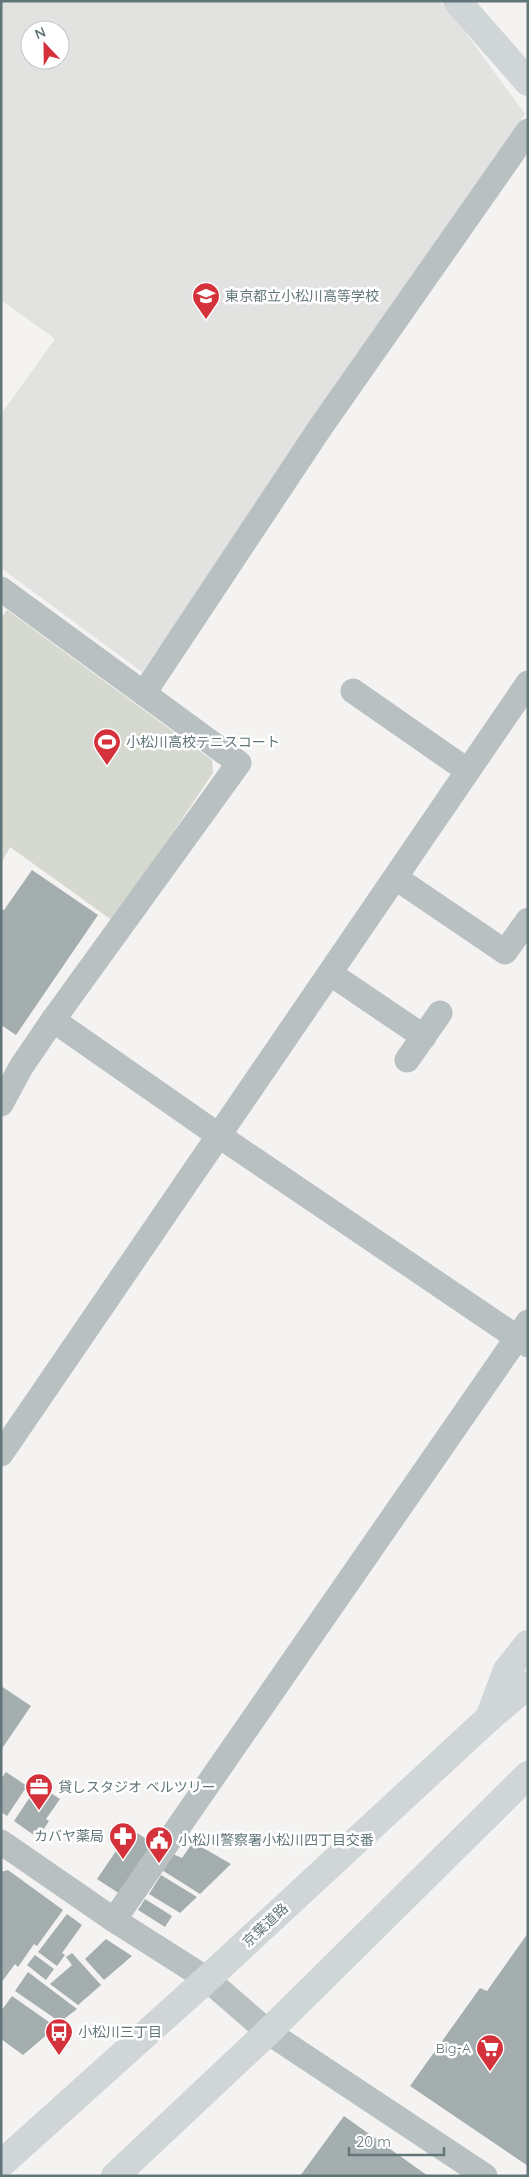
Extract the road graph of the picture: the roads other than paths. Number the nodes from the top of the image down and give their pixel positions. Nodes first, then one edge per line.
1 (457, 1) edge
2 (528, 82) edge
3 (528, 131) edge
4 (1, 589) edge
5 (528, 683) edge
6 (353, 691) dead end
7 (144, 693) junction
8 (468, 771) junction
9 (396, 878) junction
10 (528, 920) edge
11 (331, 974) junction
12 (440, 1013) dead end
13 (53, 1020) junction
14 (424, 1037) junction
15 (408, 1060) dead end
16 (1, 1104) edge
17 (218, 1135) junction
18 (524, 1335) edge
19 (1, 1454) edge
20 (528, 1644) edge
21 (528, 1685) edge
22 (489, 1718) junction
23 (528, 1775) edge
24 (2, 1844) edge
25 (114, 1920) junction
26 (207, 1979) junction
27 (268, 2032) junction
28 (1, 2164) edge
29 (115, 2176) edge
30 (485, 2176) edge

1 - 2 main road
3 - 7 street
4 - 7 street
5 - 8 street
6 - 8 street
7 - 13 street
8 - 9 street
9 - 10 street
9 - 11 street
11 - 14 street
11 - 17 street
12 - 14 street
13 - 16 street
13 - 17 street
14 - 15 street
17 - 18 street
17 - 19 street
18 - 25 street
20 - 22 main road
21 - 22 main road, 京葉道路
22 - 26 main road, 京葉道路
23 - 27 main road
24 - 25 street
25 - 26 street
26 - 27 street
26 - 28 main road, 京葉道路
27 - 29 main road
27 - 30 street

